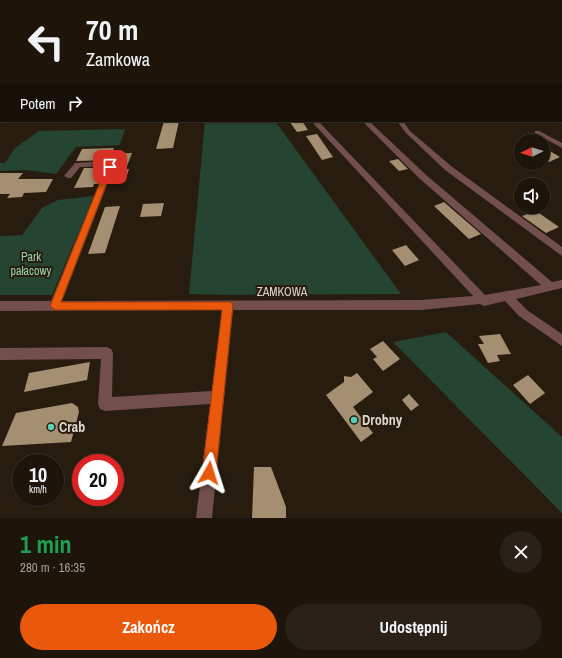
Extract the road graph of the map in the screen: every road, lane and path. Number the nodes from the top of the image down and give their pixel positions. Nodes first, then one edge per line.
1 (315, 122) edge
2 (366, 122) dead end
3 (401, 122) edge
4 (537, 132) dead end
5 (562, 146) edge
6 (68, 176) dead end
7 (562, 252) edge
8 (557, 285) edge
9 (508, 297) junction
10 (484, 301) junction
11 (228, 305) junction
12 (0, 306) edge
13 (55, 306) junction
14 (562, 341) edge
15 (0, 354) edge
16 (217, 397) junction
17 (204, 518) edge

1 - 10 street
2 - 8 street
3 - 7 street
4 - 5 street
6 - 13 street
8 - 9 street, ZAMKOWA
9 - 10 street, ZAMKOWA
9 - 14 street
10 - 11 street, ZAMKOWA
11 - 13 street, ZAMKOWA
11 - 16 street
12 - 13 street, ZAMKOWA
15 - 16 street
16 - 17 street

